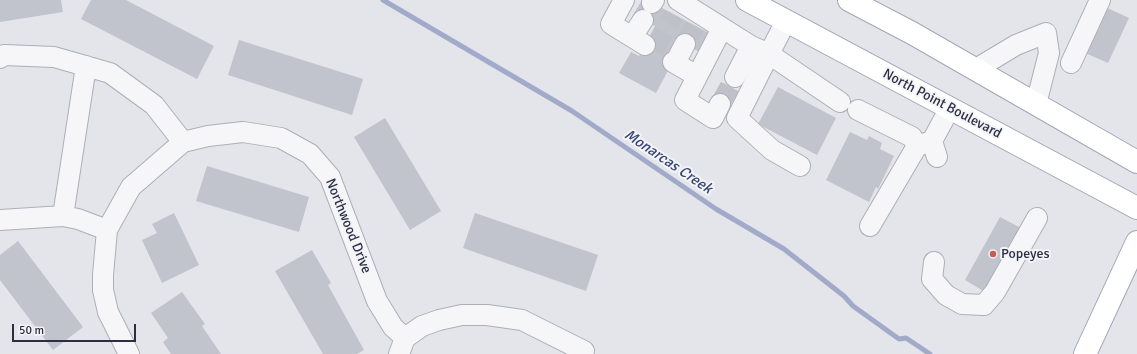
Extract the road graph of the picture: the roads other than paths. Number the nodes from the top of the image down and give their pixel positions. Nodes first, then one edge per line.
1 (624, 0) edge
2 (747, 0) edge
3 (1100, 0) edge
4 (854, 1) edge
5 (677, 5) edge
6 (643, 20) dead end
7 (786, 21) junction
8 (722, 28) junction
9 (685, 44) tunnel mouth
10 (760, 50) junction
11 (0, 58) edge
12 (1071, 63) dead end
13 (86, 66) junction
14 (976, 69) junction
15 (697, 76) junction
16 (735, 77) tunnel mouth
17 (840, 102) dead end
18 (720, 104) tunnel mouth
19 (1036, 104) junction
20 (950, 108) junction
21 (858, 110) dead end
22 (183, 142) junction
23 (929, 148) junction
24 (1137, 162) edge
25 (800, 166) dead end
26 (1137, 208) edge
27 (63, 216) junction
28 (1037, 218) dead end
29 (0, 220) edge
30 (870, 226) dead end
31 (107, 230) junction
32 (1137, 242) edge
33 (934, 262) dead end
34 (402, 346) edge
35 (584, 351) dead end
36 (129, 354) edge
37 (1085, 354) edge

1 - 6 street
2 - 7 main road, North Point Boulevard
3 - 12 street
4 - 14 main road
5 - 8 street
7 - 10 street
7 - 20 main road, North Point Boulevard
8 - 10 street
8 - 15 street
9 - 15 street
10 - 16 street
10 - 17 street
10 - 25 street
11 - 13 street
13 - 22 street
13 - 27 street
14 - 19 main road
14 - 19 street
15 - 18 street
19 - 24 main road
20 - 23 street
20 - 26 main road, North Point Boulevard
21 - 23 street
22 - 31 street, Northwood Drive
22 - 34 street, Northwood Drive
23 - 30 street
27 - 29 street
27 - 31 street
28 - 33 street
31 - 36 street, Northwood Drive
32 - 37 main road
34 - 35 street, Northwood Drive

